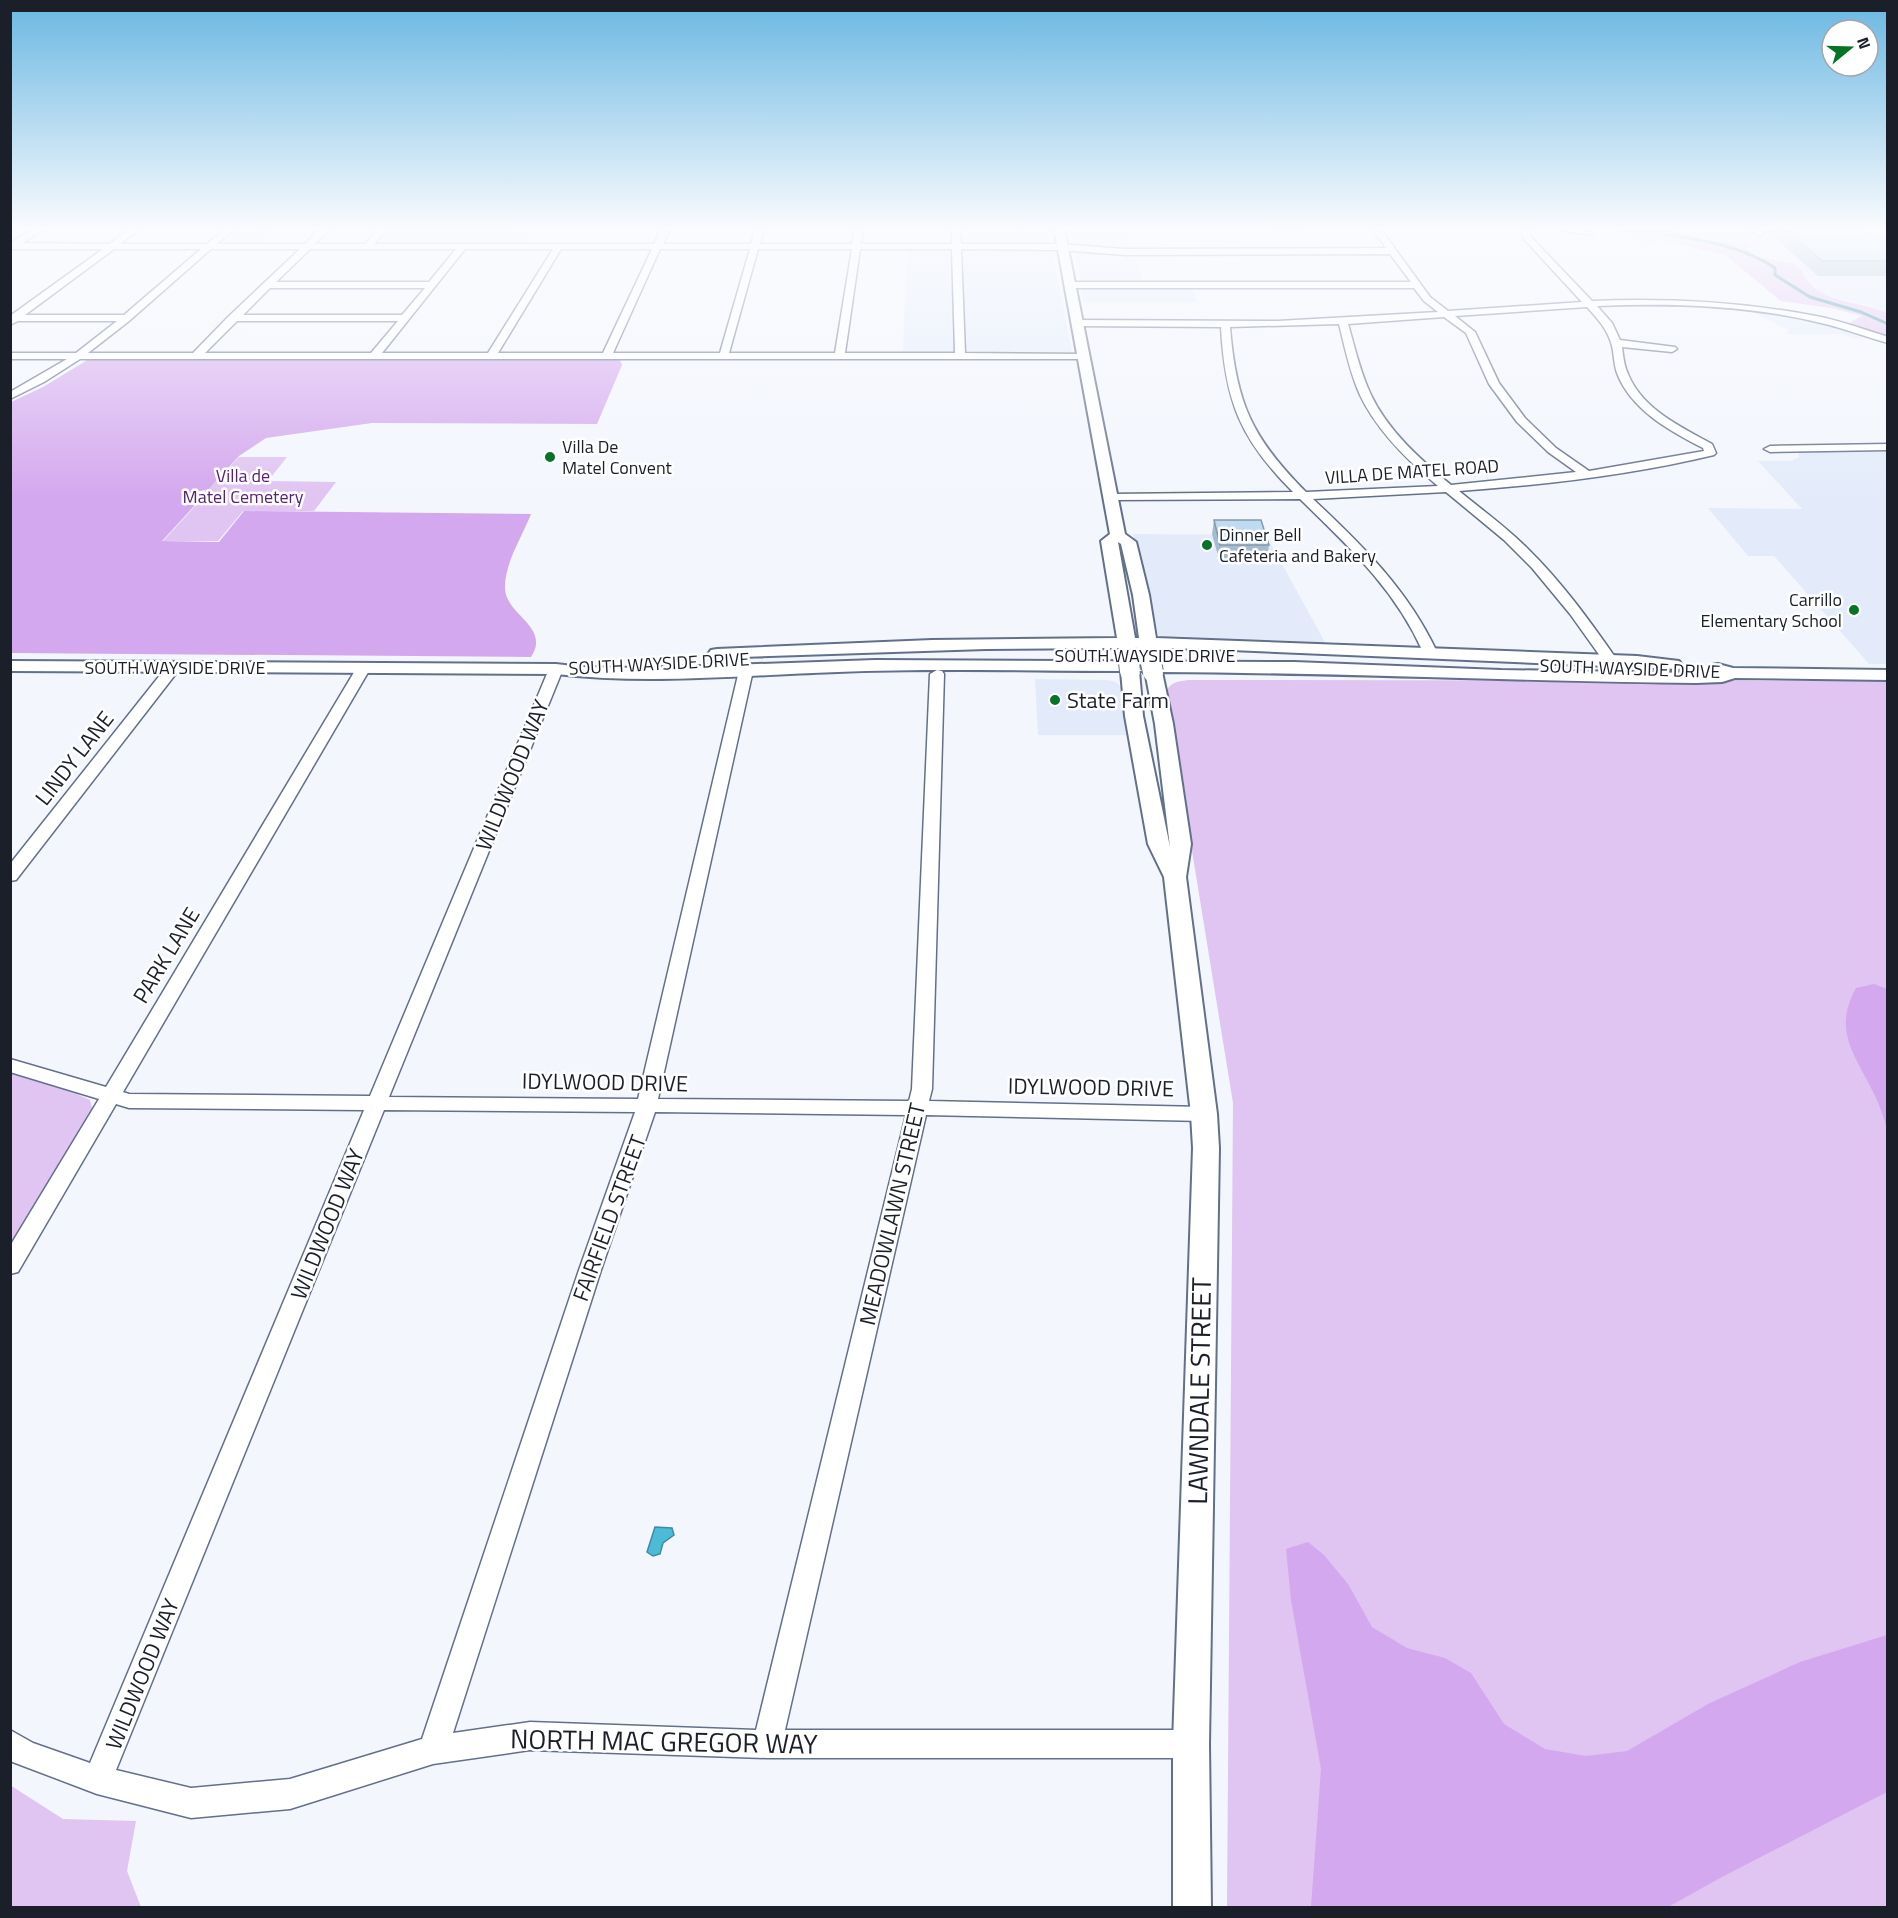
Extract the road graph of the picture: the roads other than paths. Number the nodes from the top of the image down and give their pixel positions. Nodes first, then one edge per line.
1 (124, 318) joint
2 (232, 318) joint
3 (404, 318) joint
4 (515, 318) edge
5 (625, 318) edge
6 (734, 318) edge
7 (846, 318) edge
8 (959, 318) edge
9 (1076, 318) edge
10 (1403, 318) edge
11 (1450, 318) edge
12 (1602, 318) edge
13 (1806, 318) edge
14 (12, 320) edge
15 (1343, 321) junction
16 (1077, 323) junction
17 (1225, 323) junction
18 (1887, 340) edge
19 (1616, 343) junction
20 (1672, 350) dead end
21 (197, 355) junction
22 (375, 355) junction
23 (492, 355) junction
24 (607, 355) junction
25 (840, 355) junction
26 (10, 356) edge
27 (80, 356) junction
28 (724, 356) junction
29 (960, 356) junction
30 (1083, 356) junction
31 (10, 396) edge
32 (1887, 447) edge
33 (1770, 449) dead end
34 (1586, 474) junction
35 (1450, 490) junction
36 (1302, 496) junction
37 (1111, 498) junction
38 (1118, 536) junction
39 (1112, 559) junction
40 (1133, 560) junction
41 (1127, 646) junction
42 (1148, 646) junction
43 (1430, 652) junction
44 (1610, 660) junction
45 (10, 666) edge
46 (173, 668) junction
47 (646, 668) junction
48 (363, 669) junction
49 (556, 669) junction
50 (1697, 673) junction
51 (937, 674) junction
52 (1131, 674) junction
53 (1153, 674) junction
54 (745, 675) junction
55 (1887, 675) edge
56 (1149, 796) junction
57 (1175, 797) junction
58 (10, 876) edge
59 (1175, 877) junction
60 (10, 1065) edge
61 (111, 1096) junction
62 (377, 1103) junction
63 (647, 1106) junction
64 (918, 1108) junction
65 (1204, 1114) junction
66 (10, 1266) edge
67 (10, 1744) edge
68 (767, 1744) junction
69 (1191, 1744) junction
70 (433, 1750) junction
71 (97, 1780) junction
72 (1192, 1908) edge

1 - 14 street
1 - 27 street
2 - 3 street
2 - 21 street
3 - 22 street
4 - 23 street
5 - 24 street
6 - 28 street
7 - 25 street
8 - 29 street
9 - 16 main road, LAWNDALE STREET
10 - 15 street
11 - 34 street
12 - 19 street
13 - 18 street
15 - 17 street
15 - 35 street
16 - 17 street
16 - 30 main road, LAWNDALE STREET
17 - 36 street
19 - 20 street
19 - 34 street, VILLA DE MATEL ROAD
21 - 22 street
21 - 27 street
22 - 23 street
23 - 24 street
24 - 28 street
25 - 28 street
25 - 29 street
26 - 27 street
27 - 31 street
29 - 30 street
30 - 37 main road, LAWNDALE STREET
32 - 33 street
34 - 35 street, VILLA DE MATEL ROAD
35 - 36 street, VILLA DE MATEL ROAD
35 - 44 street
36 - 37 street, VILLA DE MATEL ROAD
36 - 43 street
37 - 38 main road, LAWNDALE STREET
38 - 39 main road, LAWNDALE STREET
38 - 40 main road, LAWNDALE STREET
39 - 40 main road
39 - 41 main road, LAWNDALE STREET
40 - 42 main road, LAWNDALE STREET
41 - 42 main road
41 - 47 main road
41 - 52 main road, LAWNDALE STREET, bridge
42 - 43 main road
42 - 53 main road, LAWNDALE STREET, bridge
43 - 44 main road
44 - 50 main road
45 - 46 main road, SOUTH WAYSIDE DRIVE
46 - 48 main road, SOUTH WAYSIDE DRIVE
46 - 58 street, LINDY LANE
47 - 49 main road, SOUTH WAYSIDE DRIVE
47 - 50 main road, SOUTH WAYSIDE DRIVE
47 - 54 main road
48 - 49 main road, SOUTH WAYSIDE DRIVE
48 - 61 street, PARK LANE
49 - 62 street, WILDWOOD WAY
50 - 53 main road
50 - 55 main road, SOUTH WAYSIDE DRIVE
51 - 52 main road
51 - 54 main road
51 - 64 street, MEADOWLAWN STREET
52 - 53 main road
52 - 56 main road, LAWNDALE STREET
53 - 57 main road, LAWNDALE STREET
54 - 63 street, FAIRFIELD STREET
56 - 57 main road
56 - 59 main road, LAWNDALE STREET
57 - 59 main road, LAWNDALE STREET
59 - 65 main road, LAWNDALE STREET
60 - 61 street, IDYLWOOD DRIVE
61 - 62 street, IDYLWOOD DRIVE
61 - 66 street, PARK LANE
62 - 63 street, IDYLWOOD DRIVE
62 - 71 street, WILDWOOD WAY
63 - 64 street, IDYLWOOD DRIVE
63 - 70 street, FAIRFIELD STREET
64 - 65 street, IDYLWOOD DRIVE
64 - 68 street, MEADOWLAWN STREET
65 - 69 main road, LAWNDALE STREET
67 - 71 street, NORTH MAC GREGOR WAY
68 - 69 street, NORTH MAC GREGOR WAY
68 - 70 street, NORTH MAC GREGOR WAY
69 - 72 main road, LAWNDALE STREET
70 - 71 street, NORTH MAC GREGOR WAY

